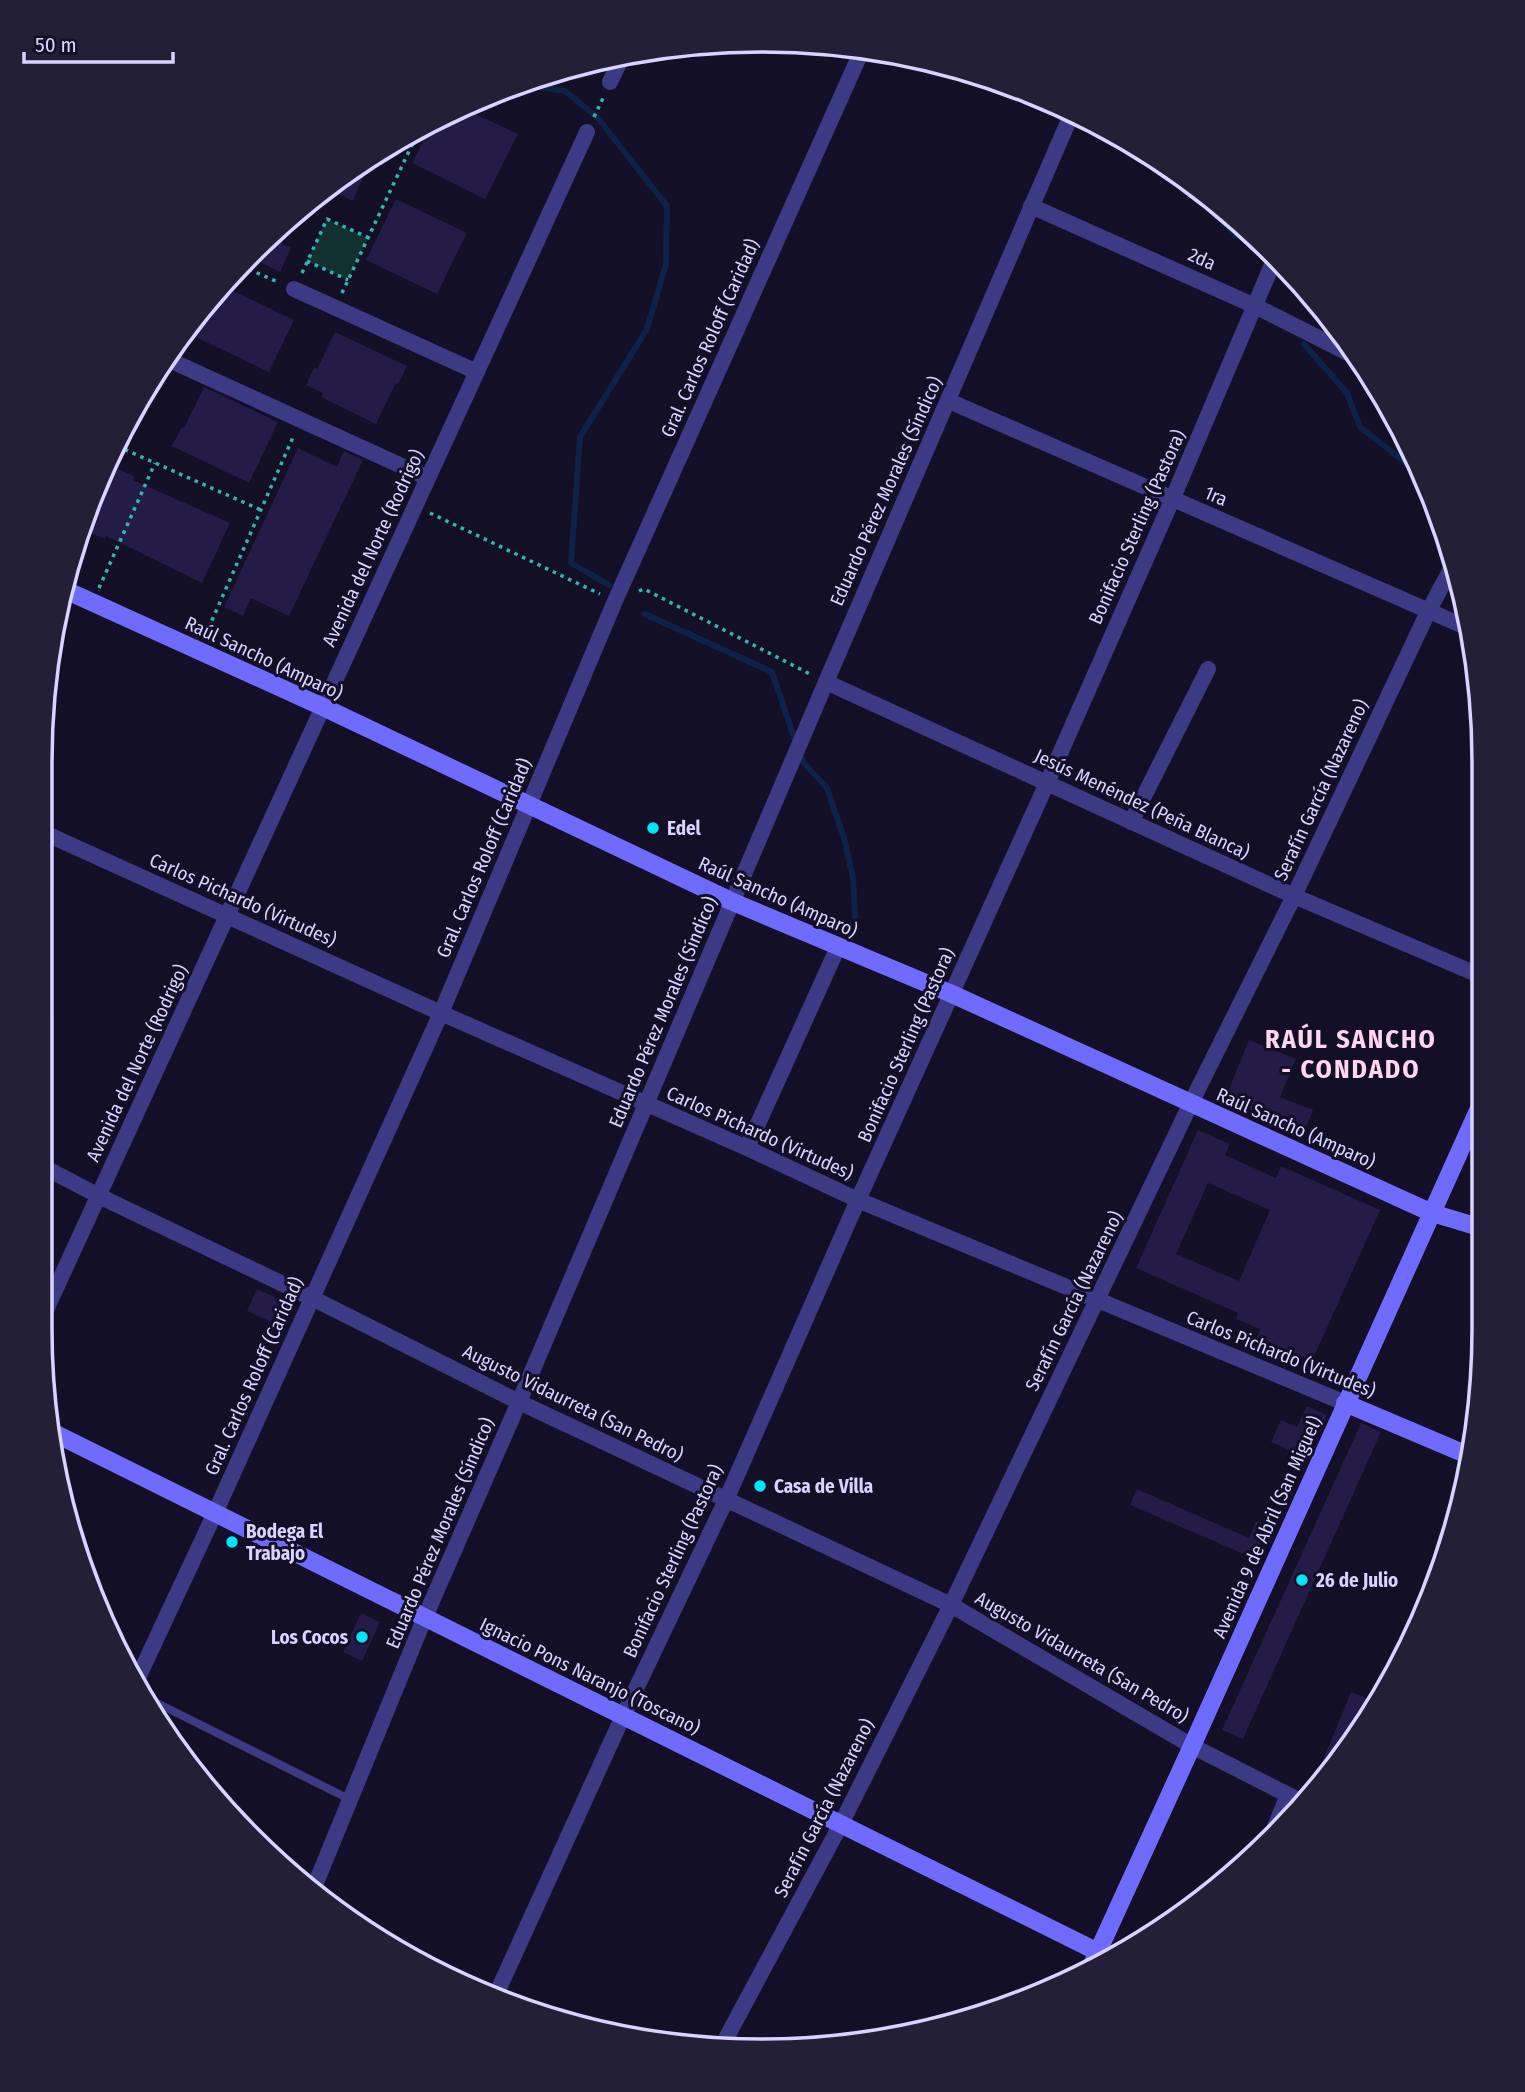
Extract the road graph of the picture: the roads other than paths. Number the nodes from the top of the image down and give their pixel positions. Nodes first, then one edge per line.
1 (858, 59) edge
2 (617, 68) edge
3 (610, 82) road end
4 (1068, 122) edge
5 (587, 132) road end
6 (1031, 206) junction
7 (1271, 267) edge
8 (294, 289) road end
9 (1255, 306) junction
10 (1339, 348) edge
11 (176, 363) edge
12 (477, 372) junction
13 (949, 401) junction
14 (428, 478) junction
15 (1172, 500) junction
16 (1447, 577) edge
17 (73, 594) edge
18 (1429, 610) junction
19 (1459, 624) edge
20 (1208, 669) dead end
21 (826, 682) junction
22 (323, 707) junction
23 (1047, 783) junction
24 (529, 806) junction
25 (1131, 822) junction
26 (53, 837) edge
27 (1294, 897) junction
28 (733, 902) junction
29 (228, 915) junction
30 (838, 947) junction
31 (1472, 973) edge
32 (952, 995) junction
33 (441, 1013) junction
34 (1191, 1103) junction
35 (646, 1104) junction
36 (1472, 1124) edge
37 (747, 1148) junction
38 (53, 1172) edge
39 (99, 1196) junction
40 (858, 1200) junction
41 (1432, 1213) junction
42 (1472, 1225) edge
43 (53, 1295) edge
44 (312, 1298) junction
45 (1098, 1301) junction
46 (519, 1402) junction
47 (1345, 1403) junction
48 (61, 1437) edge
49 (1462, 1451) edge
50 (726, 1500) junction
51 (215, 1513) junction
52 (951, 1605) junction
53 (425, 1617) junction
54 (141, 1671) edge
55 (160, 1705) edge
56 (623, 1716) junction
57 (1192, 1746) junction
58 (1288, 1795) junction
59 (1295, 1799) edge
60 (351, 1800) junction
61 (1279, 1816) edge
62 (841, 1824) junction
63 (316, 1882) edge
64 (1101, 1953) edge
65 (1095, 1956) edge
66 (499, 1988) edge
67 (726, 2038) edge

1 - 24 street, Gral. Carlos Roloff (Caridad)
2 - 3 street
4 - 6 street, Eduardo Pérez Morales (Síndico)
5 - 12 street, Avenida del Norte (Rodrigo)
6 - 9 street, 2da
6 - 13 street, Eduardo Pérez Morales (Síndico)
7 - 9 street, Bonifacio Sterling (Pastora)
8 - 12 street
9 - 10 street, 2da
9 - 15 street, Bonifacio Sterling (Pastora)
11 - 14 street
12 - 14 street, Avenida del Norte (Rodrigo)
13 - 15 street, 1ra
13 - 21 street, Eduardo Pérez Morales (Síndico)
14 - 22 street, Avenida del Norte (Rodrigo)
15 - 18 street, 1ra
15 - 23 street, Bonifacio Sterling (Pastora)
16 - 18 street, Serafín García (Nazareno)
17 - 22 street, Raúl Sancho (Amparo)
18 - 19 street, 1ra
18 - 27 street, Serafín García (Nazareno)
20 - 25 street
21 - 23 street, Jesús Menéndez (Peña Blanca)
21 - 28 street, Eduardo Pérez Morales (Síndico)
22 - 24 street, Raúl Sancho (Amparo)
22 - 29 street, Avenida del Norte (Rodrigo)
23 - 25 street, Jesús Menéndez (Peña Blanca)
23 - 32 street, Bonifacio Sterling (Pastora)
24 - 28 street, Raúl Sancho (Amparo)
24 - 33 street, Gral. Carlos Roloff (Caridad)
25 - 27 street, Jesús Menéndez (Peña Blanca)
26 - 29 street, Carlos Pichardo (Virtudes)
27 - 31 street, Jesús Menéndez (Peña Blanca)
27 - 34 street, Serafín García (Nazareno)
28 - 30 street, Raúl Sancho (Amparo)
28 - 35 street, Eduardo Pérez Morales (Síndico)
29 - 33 street, Carlos Pichardo (Virtudes)
29 - 39 street, Avenida del Norte (Rodrigo)
30 - 32 street, Raúl Sancho (Amparo)
30 - 37 street
32 - 34 street, Raúl Sancho (Amparo)
32 - 40 street, Bonifacio Sterling (Pastora)
33 - 35 street, Carlos Pichardo (Virtudes)
33 - 44 street, Gral. Carlos Roloff (Caridad)
34 - 41 street, Raúl Sancho (Amparo)
34 - 45 street, Serafín García (Nazareno)
35 - 37 street, Carlos Pichardo (Virtudes)
35 - 46 street, Eduardo Pérez Morales (Síndico)
36 - 41 street, Avenida 9 de Abril (San Miguel)
37 - 40 street, Carlos Pichardo (Virtudes)
38 - 39 street, Augusto Vidaurreta (San Pedro)
39 - 43 street, Avenida del Norte (Rodrigo)
39 - 44 street, Augusto Vidaurreta (San Pedro)
40 - 45 street, Carlos Pichardo (Virtudes)
40 - 50 street, Bonifacio Sterling (Pastora)
41 - 42 street, Raúl Sancho (Amparo)
41 - 47 street, Avenida 9 de Abril (San Miguel)
44 - 46 street, Augusto Vidaurreta (San Pedro)
44 - 51 street, Gral. Carlos Roloff (Caridad)
45 - 47 street, Carlos Pichardo (Virtudes)
45 - 52 street, Serafín García (Nazareno)
46 - 50 street, Augusto Vidaurreta (San Pedro)
46 - 53 street, Eduardo Pérez Morales (Síndico)
47 - 49 street, Carlos Pichardo (Virtudes)
47 - 57 street, Avenida 9 de Abril (San Miguel)
48 - 51 street, Ignacio Pons Naranjo (Toscano)
50 - 52 street, Augusto Vidaurreta (San Pedro)
50 - 56 street, Bonifacio Sterling (Pastora)
51 - 53 street, Ignacio Pons Naranjo (Toscano)
51 - 54 street, Gral. Carlos Roloff (Caridad)
52 - 57 street, Augusto Vidaurreta (San Pedro)
52 - 62 street, Serafín García (Nazareno)
53 - 56 street, Ignacio Pons Naranjo (Toscano)
53 - 60 street, Eduardo Pérez Morales (Síndico)
55 - 60 lane
56 - 62 street, Ignacio Pons Naranjo (Toscano)
56 - 66 street, Bonifacio Sterling (Pastora)
57 - 58 street, Augusto Vidaurreta (San Pedro)
57 - 64 street, Avenida 9 de Abril (San Miguel)
58 - 59 street, Augusto Vidaurreta (San Pedro)
58 - 61 street
60 - 63 street, Eduardo Pérez Morales (Síndico)
62 - 65 street, Ignacio Pons Naranjo (Toscano)
62 - 67 street, Serafín García (Nazareno)

